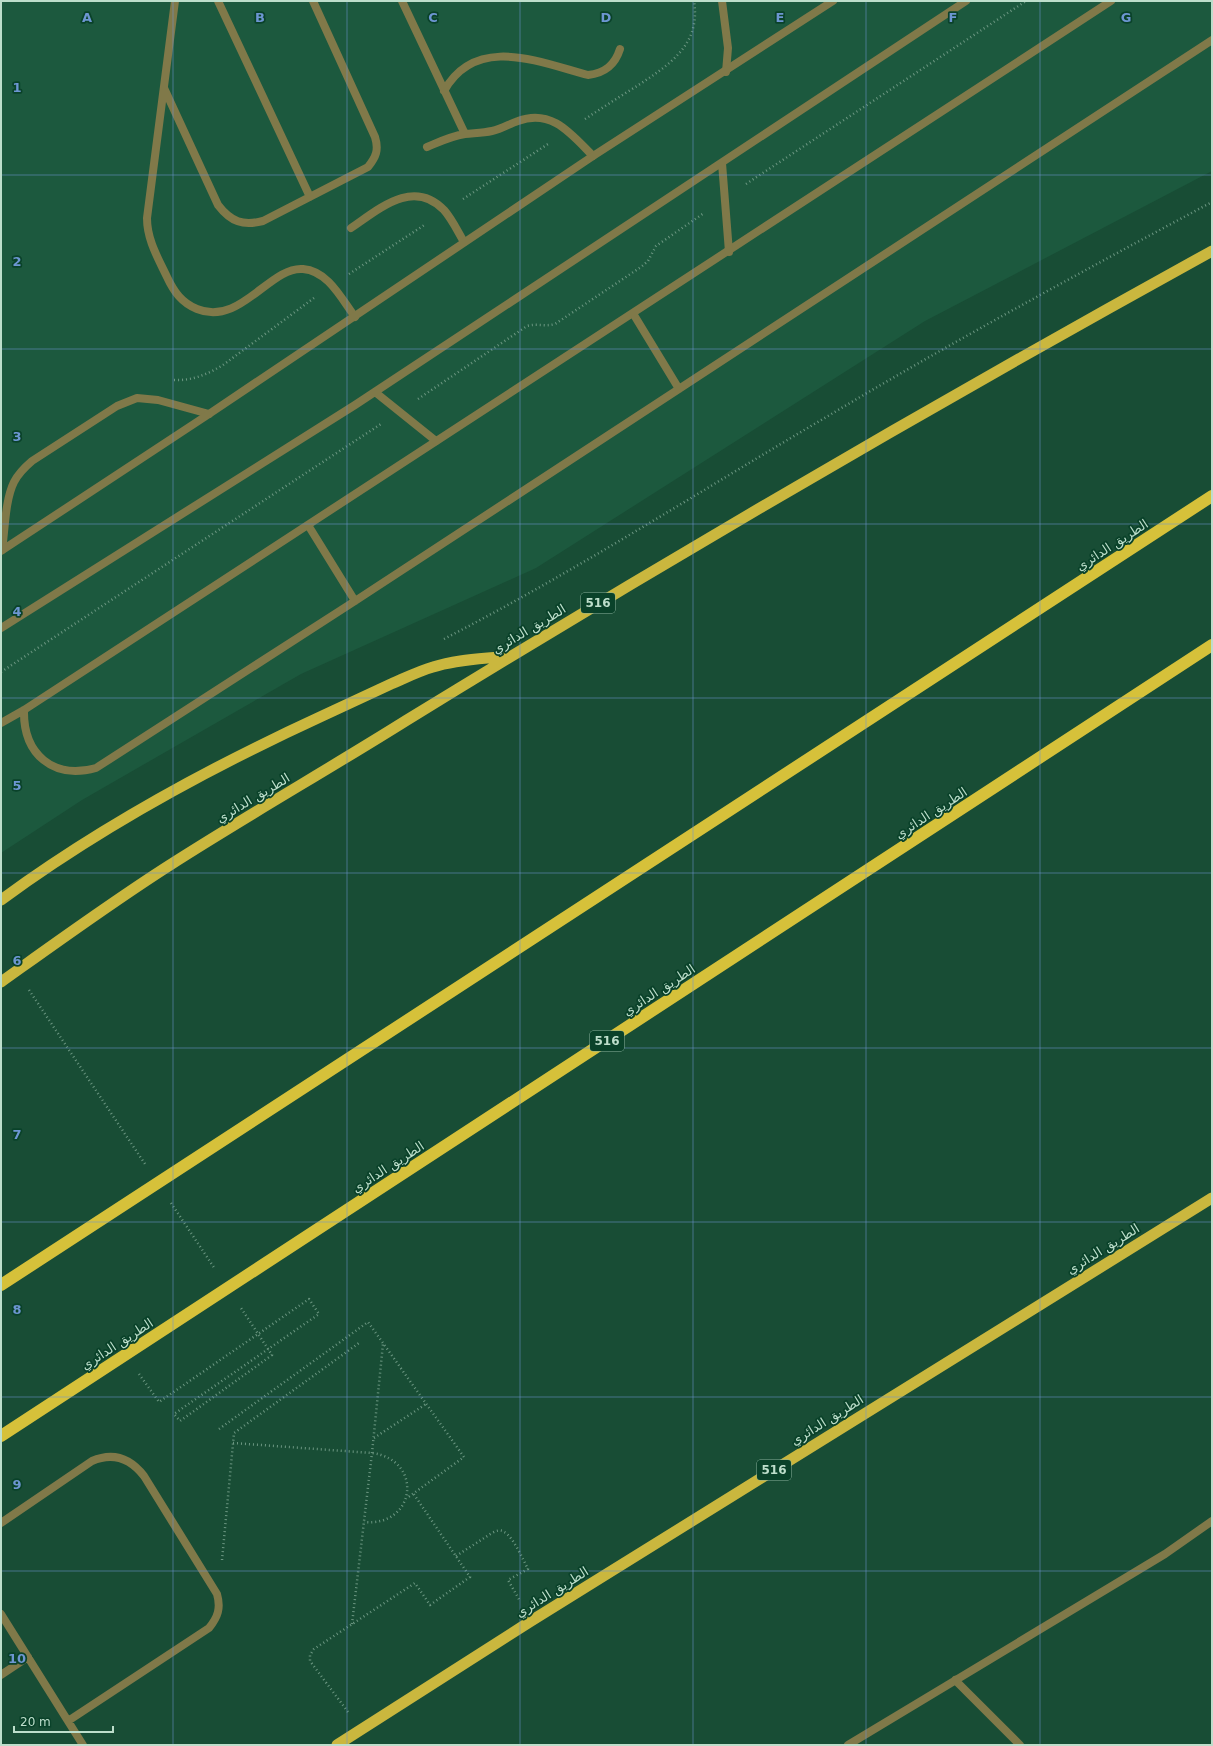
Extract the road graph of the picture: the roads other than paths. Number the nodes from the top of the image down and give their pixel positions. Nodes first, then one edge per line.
1 (175, 1) edge
2 (218, 1) edge
3 (313, 1) edge
4 (402, 1) edge
5 (722, 1) edge
6 (833, 1) edge
7 (966, 1) edge
8 (1111, 1) edge
9 (1212, 40) edge
10 (620, 49) dead end
11 (726, 72) junction
12 (164, 87) junction
13 (444, 91) junction
14 (465, 134) junction
15 (427, 147) dead end
16 (593, 156) junction
17 (722, 163) junction
18 (310, 197) junction
19 (351, 228) dead end
20 (464, 242) junction
21 (1212, 251) edge
22 (729, 252) junction
23 (634, 315) junction
24 (354, 316) junction
25 (679, 389) junction
26 (375, 392) junction
27 (209, 414) junction
28 (436, 441) junction
29 (1212, 496) edge
30 (308, 525) junction
31 (1, 550) edge
32 (355, 601) junction
33 (1, 628) edge
34 (1212, 645) edge
35 (512, 656) junction
36 (24, 710) junction
37 (1, 723) edge
38 (1, 900) edge
39 (1, 982) edge
40 (1212, 1198) edge
41 (1, 1284) edge
42 (1, 1436) edge
43 (1212, 1521) edge
44 (1, 1523) edge
45 (1, 1614) edge
46 (28, 1657) junction
47 (1, 1675) edge
48 (955, 1680) junction
49 (68, 1721) junction
50 (83, 1745) edge
51 (337, 1745) edge
52 (848, 1745) edge
53 (1020, 1745) edge

1 - 12 street
2 - 18 street
3 - 18 street
4 - 13 street
5 - 11 street
6 - 11 street
7 - 17 street
8 - 22 street
9 - 25 street
10 - 13 street
11 - 16 street
12 - 18 street
12 - 24 street
13 - 14 street
14 - 15 street
14 - 16 street
16 - 20 street
17 - 22 street
17 - 26 street
19 - 20 street
20 - 24 street
21 - 35 highway, الطريق الدائري / 516
22 - 23 street
23 - 25 street
23 - 28 street
24 - 27 street
25 - 32 street
26 - 28 street
26 - 33 street
27 - 31 street
27 - 31 street
28 - 30 street
29 - 41 highway, الطريق الدائري
30 - 32 street
30 - 36 street
32 - 36 street
34 - 42 highway, الطريق الدائري / 516
35 - 38 highway
35 - 39 highway, الطريق الدائري / 516
36 - 37 street
40 - 51 highway, الطريق الدائري / 516
43 - 48 street
44 - 49 street
45 - 46 street
46 - 47 street
46 - 49 street
48 - 52 street
48 - 53 street
49 - 50 street

